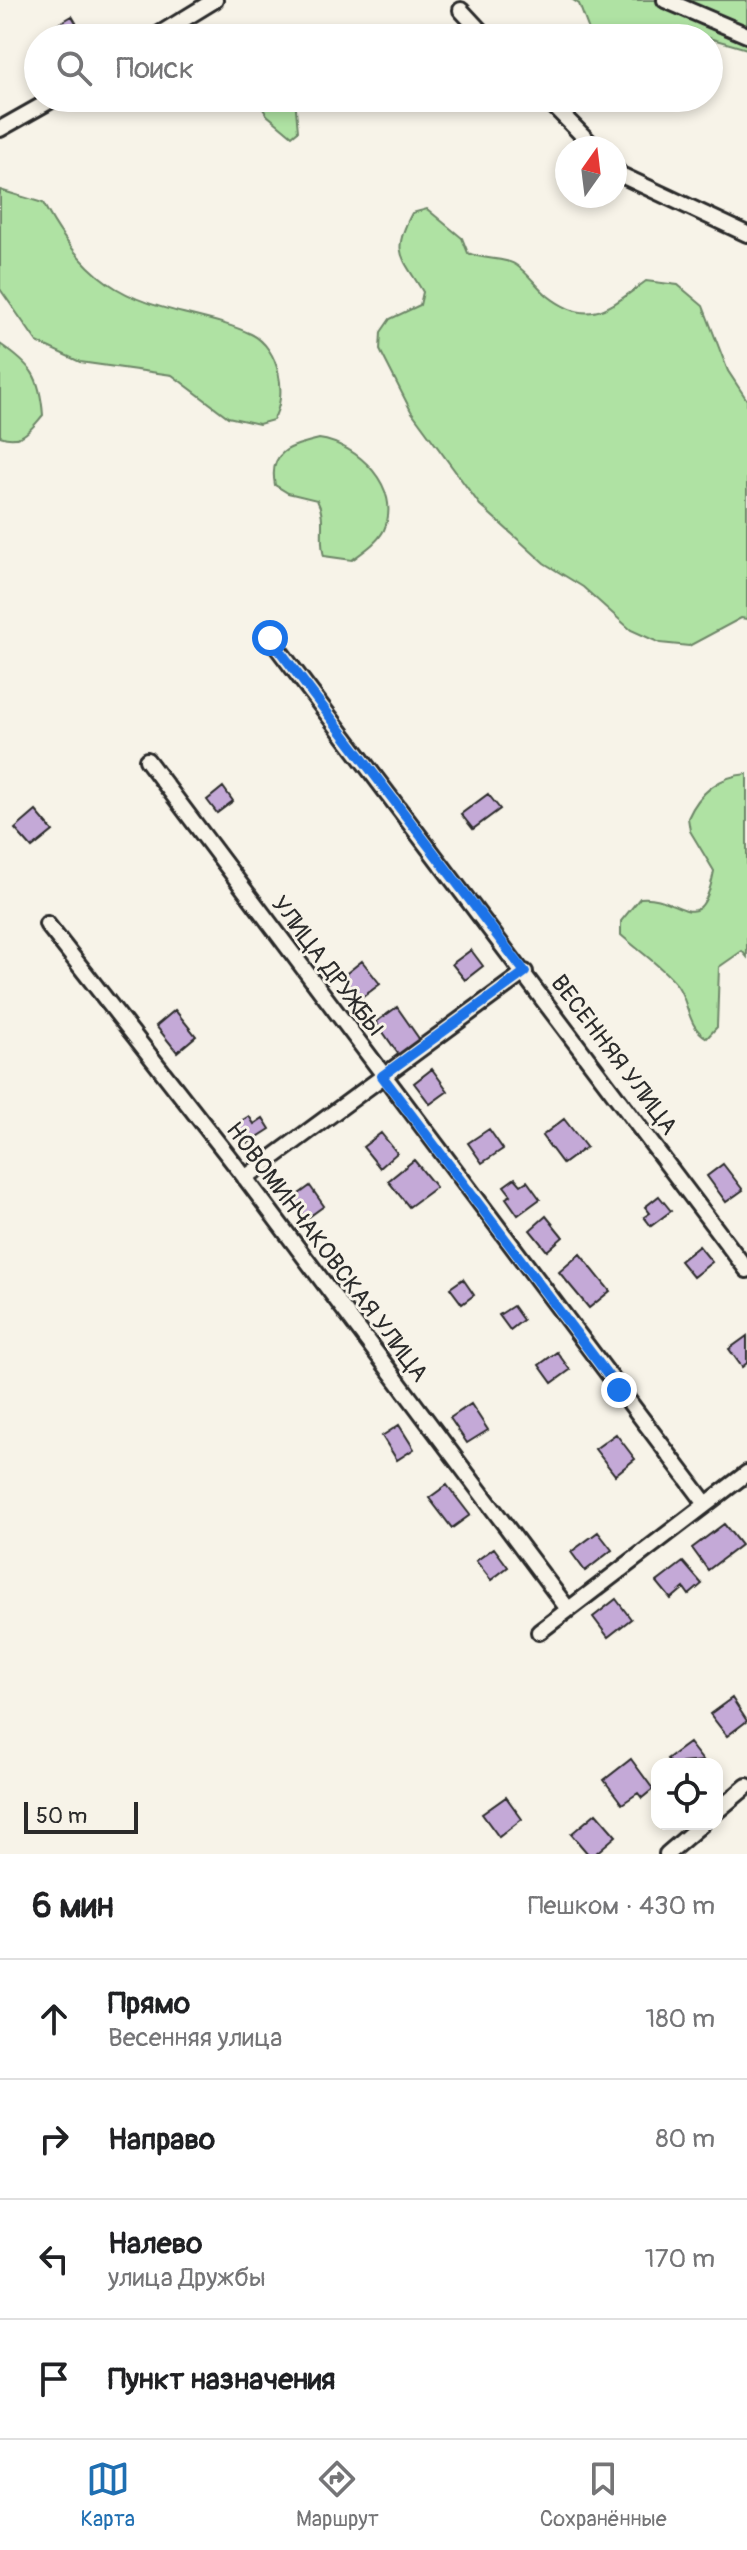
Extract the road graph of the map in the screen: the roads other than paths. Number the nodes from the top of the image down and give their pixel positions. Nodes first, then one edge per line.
1 (215, 0) edge
2 (665, 0) edge
3 (461, 10) dead end
4 (176, 24) edge
5 (474, 24) edge
6 (721, 24) edge
7 (723, 25) edge
8 (747, 35) edge
9 (30, 112) edge
10 (560, 112) edge
11 (0, 129) edge
12 (583, 136) edge
13 (627, 175) edge
14 (747, 234) edge
15 (270, 638) dead end
16 (147, 760) dead end
17 (47, 924) dead end
18 (525, 972) junction
19 (382, 1076) junction
20 (245, 1178) junction
21 (747, 1270) edge
22 (747, 1473) edge
23 (706, 1504) junction
24 (568, 1609) junction
25 (539, 1632) dead end
26 (747, 1786) edge
27 (723, 1806) edge
28 (695, 1830) edge
29 (667, 1854) edge

1 - 4 street
2 - 6 street
3 - 5 street
7 - 8 street
9 - 11 street
10 - 12 street
13 - 14 street
15 - 18 street, ВЕСЕННЯЯ УЛИЦА
16 - 19 street, УЛИЦА ДРУЖБЫ
17 - 20 street, НОВОМИНЧАКОВСКАЯ УЛИЦА
18 - 19 street
18 - 21 street, ВЕСЕННЯЯ УЛИЦА
19 - 20 street
19 - 23 street, УЛИЦА ДРУЖБЫ
20 - 24 street, НОВОМИНЧАКОВСКАЯ УЛИЦА
22 - 23 street
23 - 24 street
24 - 25 street
26 - 27 street
28 - 29 street

